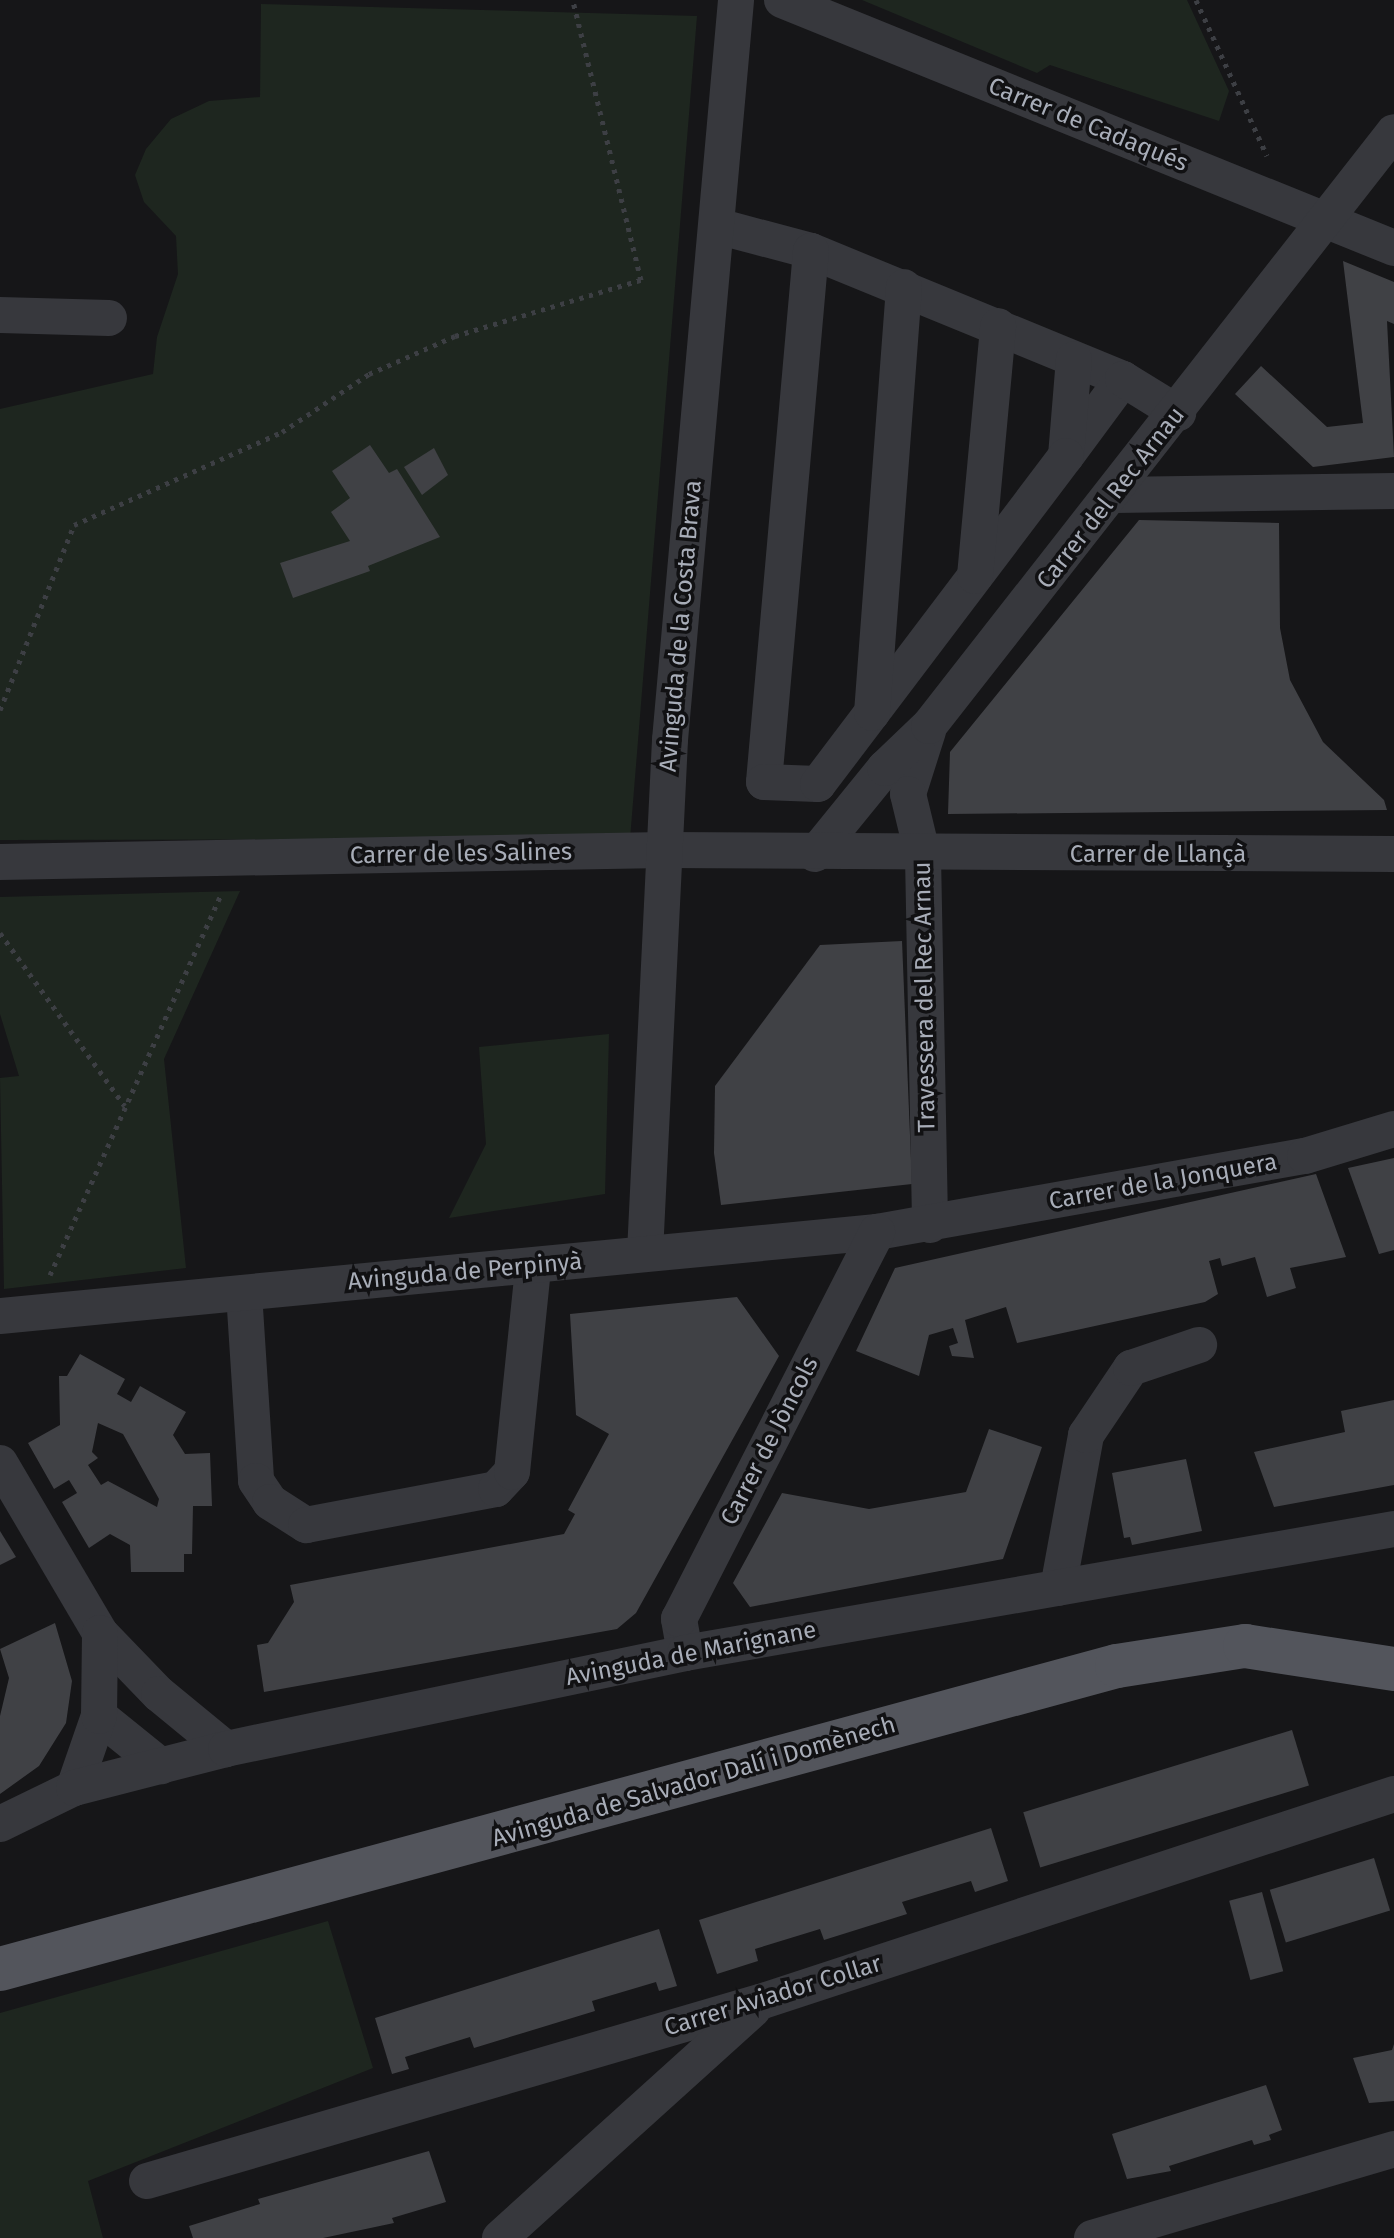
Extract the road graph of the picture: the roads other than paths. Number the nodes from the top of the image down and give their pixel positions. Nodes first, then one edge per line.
1 (736, 0) edge
2 (782, 0) edge
3 (1394, 132) edge
4 (1324, 220) junction
5 (717, 226) junction
6 (1394, 248) edge
7 (811, 251) junction
8 (904, 287) junction
9 (0, 315) edge
10 (109, 318) dead end
11 (998, 326) junction
12 (1074, 359) junction
13 (1123, 379) junction
14 (1178, 413) junction
15 (1066, 456) junction
16 (1394, 491) edge
17 (1114, 495) junction
18 (975, 576) junction
19 (872, 713) junction
20 (929, 726) junction
21 (664, 850) junction
22 (815, 854) junction
23 (1394, 854) edge
24 (923, 856) junction
25 (0, 862) edge
26 (1394, 1129) edge
27 (930, 1225) junction
28 (877, 1232) junction
29 (645, 1253) junction
30 (533, 1268) junction
31 (244, 1293) junction
32 (0, 1316) edge
33 (1199, 1345) dead end
34 (0, 1463) edge
35 (1394, 1529) edge
36 (1058, 1588) junction
37 (100, 1633) junction
38 (685, 1653) junction
39 (1394, 1669) edge
40 (99, 1716) junction
41 (226, 1749) junction
42 (161, 1766) junction
43 (74, 1788) junction
44 (1394, 1794) edge
45 (0, 1824) edge
46 (0, 1969) edge
47 (760, 2002) junction
48 (1394, 2149) edge
49 (147, 2181) dead end
50 (500, 2238) edge
51 (1092, 2238) edge

1 - 5 street, Avinguda de la Costa Brava
2 - 4 street, Carrer de Cadaqués
3 - 4 street, Carrer del Rec Arnau
4 - 6 street, Carrer de Cadaqués
4 - 14 street, Carrer del Rec Arnau
5 - 7 street
5 - 21 street, Avinguda de la Costa Brava
7 - 8 street
7 - 19 street
8 - 11 street
8 - 19 street
9 - 10 street
11 - 12 street
11 - 18 street
12 - 13 street
12 - 15 street
13 - 14 street
13 - 15 street
14 - 17 street, Carrer del Rec Arnau
15 - 18 street
16 - 17 street
17 - 20 street, Carrer del Rec Arnau
18 - 19 street
20 - 22 street, Carrer del Rec Arnau
20 - 24 street, Travessera del Rec Arnau
21 - 22 street, Carrer de les Salines
21 - 25 street, Carrer de les Salines
21 - 29 street, Avinguda de la Costa Brava
22 - 24 street, Carrer de les Salines
23 - 24 street, Carrer de Llançà
24 - 27 street, Travessera del Rec Arnau
26 - 27 street, Carrer de la Jonquera
27 - 28 street, Avinguda de Perpinyà
28 - 29 street, Avinguda de Perpinyà
28 - 38 street, Carrer de Jòncols
29 - 30 street, Avinguda de Perpinyà
30 - 31 street, Avinguda de Perpinyà
30 - 31 street
31 - 32 street, Avinguda de Perpinyà
33 - 36 street
34 - 37 street
35 - 36 street, Avinguda de Marignane
36 - 38 street, Avinguda de Marignane
37 - 40 street
37 - 41 street
38 - 41 street, Avinguda de Marignane
39 - 46 main road, Avinguda de Salvador Dalí i Domènech
40 - 42 street
40 - 43 street
41 - 42 street, Avinguda de Marignane
42 - 43 street, Avinguda de Marignane
43 - 45 street, Avinguda de Marignane
44 - 47 street, Carrer Aviador Collar
47 - 49 street, Carrer Aviador Collar
47 - 50 street
48 - 51 street

